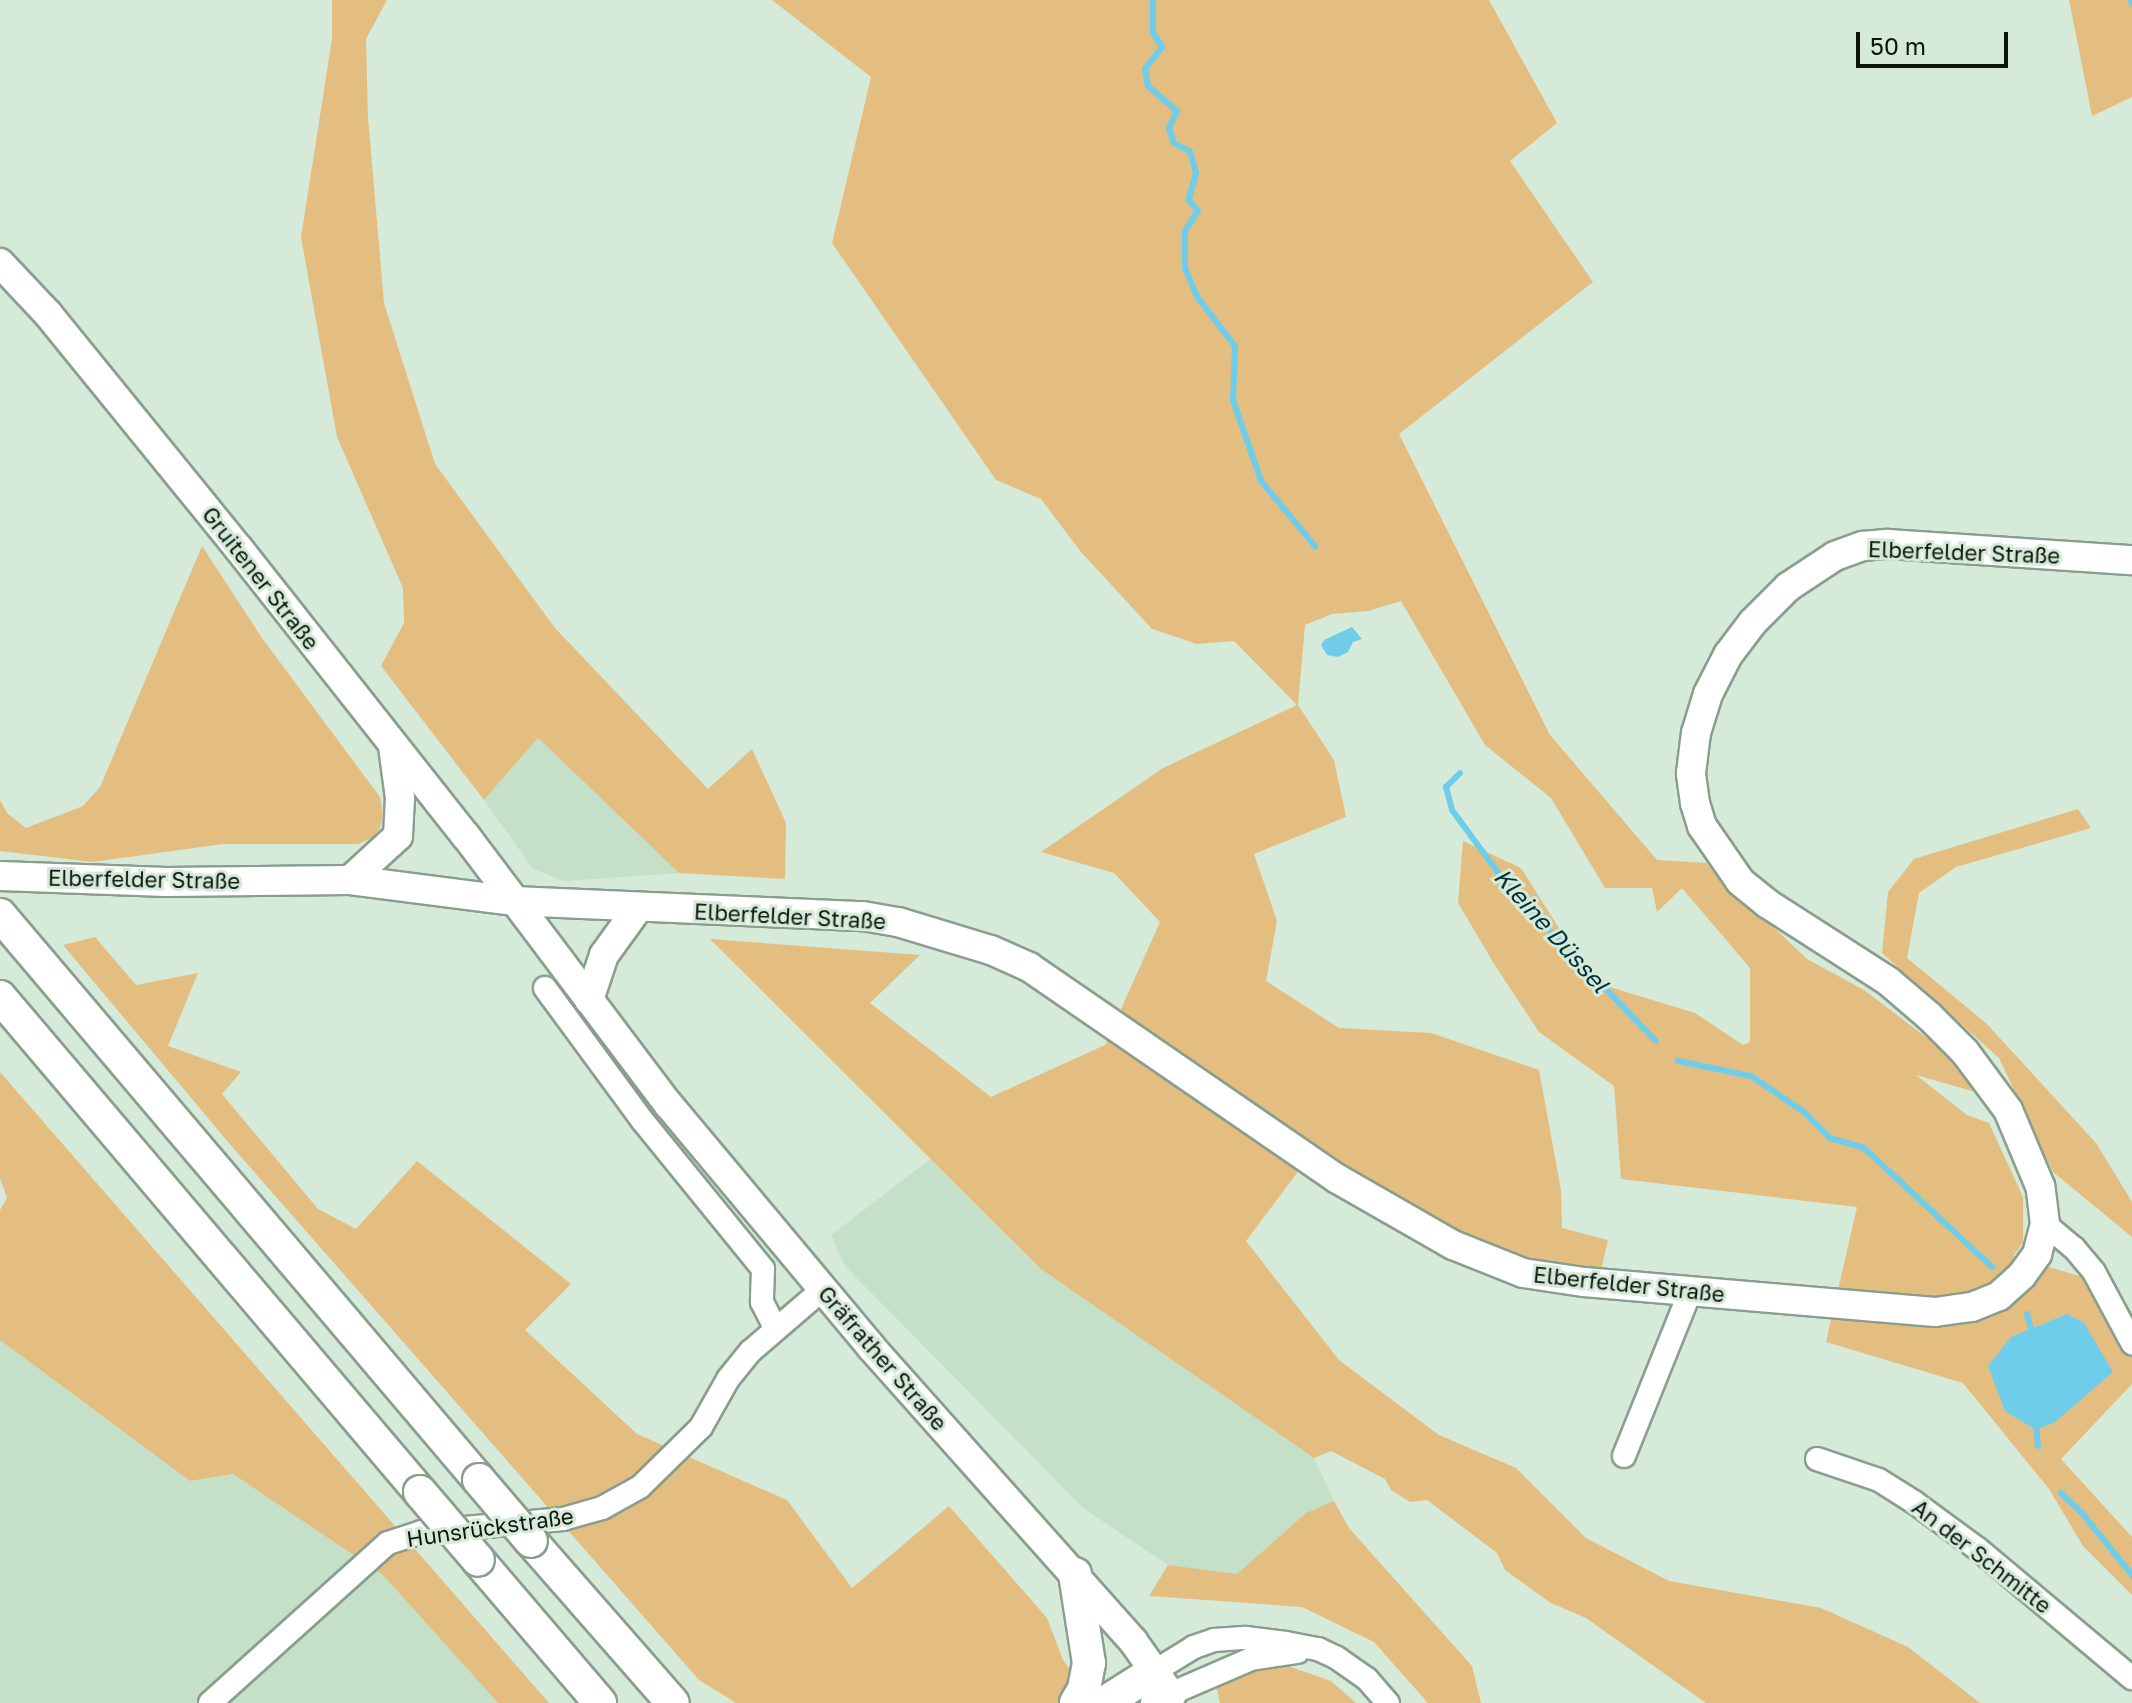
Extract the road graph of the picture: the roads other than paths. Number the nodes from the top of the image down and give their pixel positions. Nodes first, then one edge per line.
1 (0, 263) edge
2 (2132, 560) edge
3 (393, 745) junction
4 (0, 876) edge
5 (350, 880) junction
6 (514, 901) junction
7 (638, 908) junction
8 (0, 915) edge
9 (545, 988) dead end
10 (0, 997) edge
11 (589, 1000) junction
12 (2045, 1224) junction
13 (822, 1290) junction
14 (1690, 1292) junction
15 (784, 1320) junction
16 (2132, 1343) edge
17 (1624, 1456) dead end
18 (1817, 1459) dead end
19 (1075, 1574) junction
20 (605, 1622) junction
21 (1318, 1649) junction
22 (2132, 1678) edge
23 (1164, 1693) edge
24 (210, 1703) edge
25 (600, 1703) edge
26 (673, 1703) edge
27 (698, 1703) edge
28 (1076, 1703) edge
29 (1104, 1703) edge
30 (1388, 1703) edge

1 - 3 main road, Gruitener Straße
2 - 12 main road, Elberfelder Straße
3 - 5 main road
3 - 6 main road, Gruitener Straße
4 - 5 main road, Elberfelder Straße
5 - 6 main road, Elberfelder Straße
6 - 7 main road, Elberfelder Straße
6 - 11 main road, Gräfrather Straße
7 - 11 main road
7 - 14 main road, Elberfelder Straße
8 - 20 highway, bridge
9 - 15 street
10 - 25 highway, bridge
11 - 13 main road, Gräfrather Straße
12 - 14 main road, Elberfelder Straße
12 - 16 street
13 - 15 street, Hunsrückstraße
13 - 19 main road, Gräfrather Straße
14 - 17 street
15 - 24 street, Hunsrückstraße
18 - 22 street, An der Schmitte
19 - 23 main road, Gräfrather Straße
19 - 28 highway
20 - 26 highway
20 - 27 highway
21 - 23 street
21 - 23 street
21 - 30 street
23 - 29 highway

